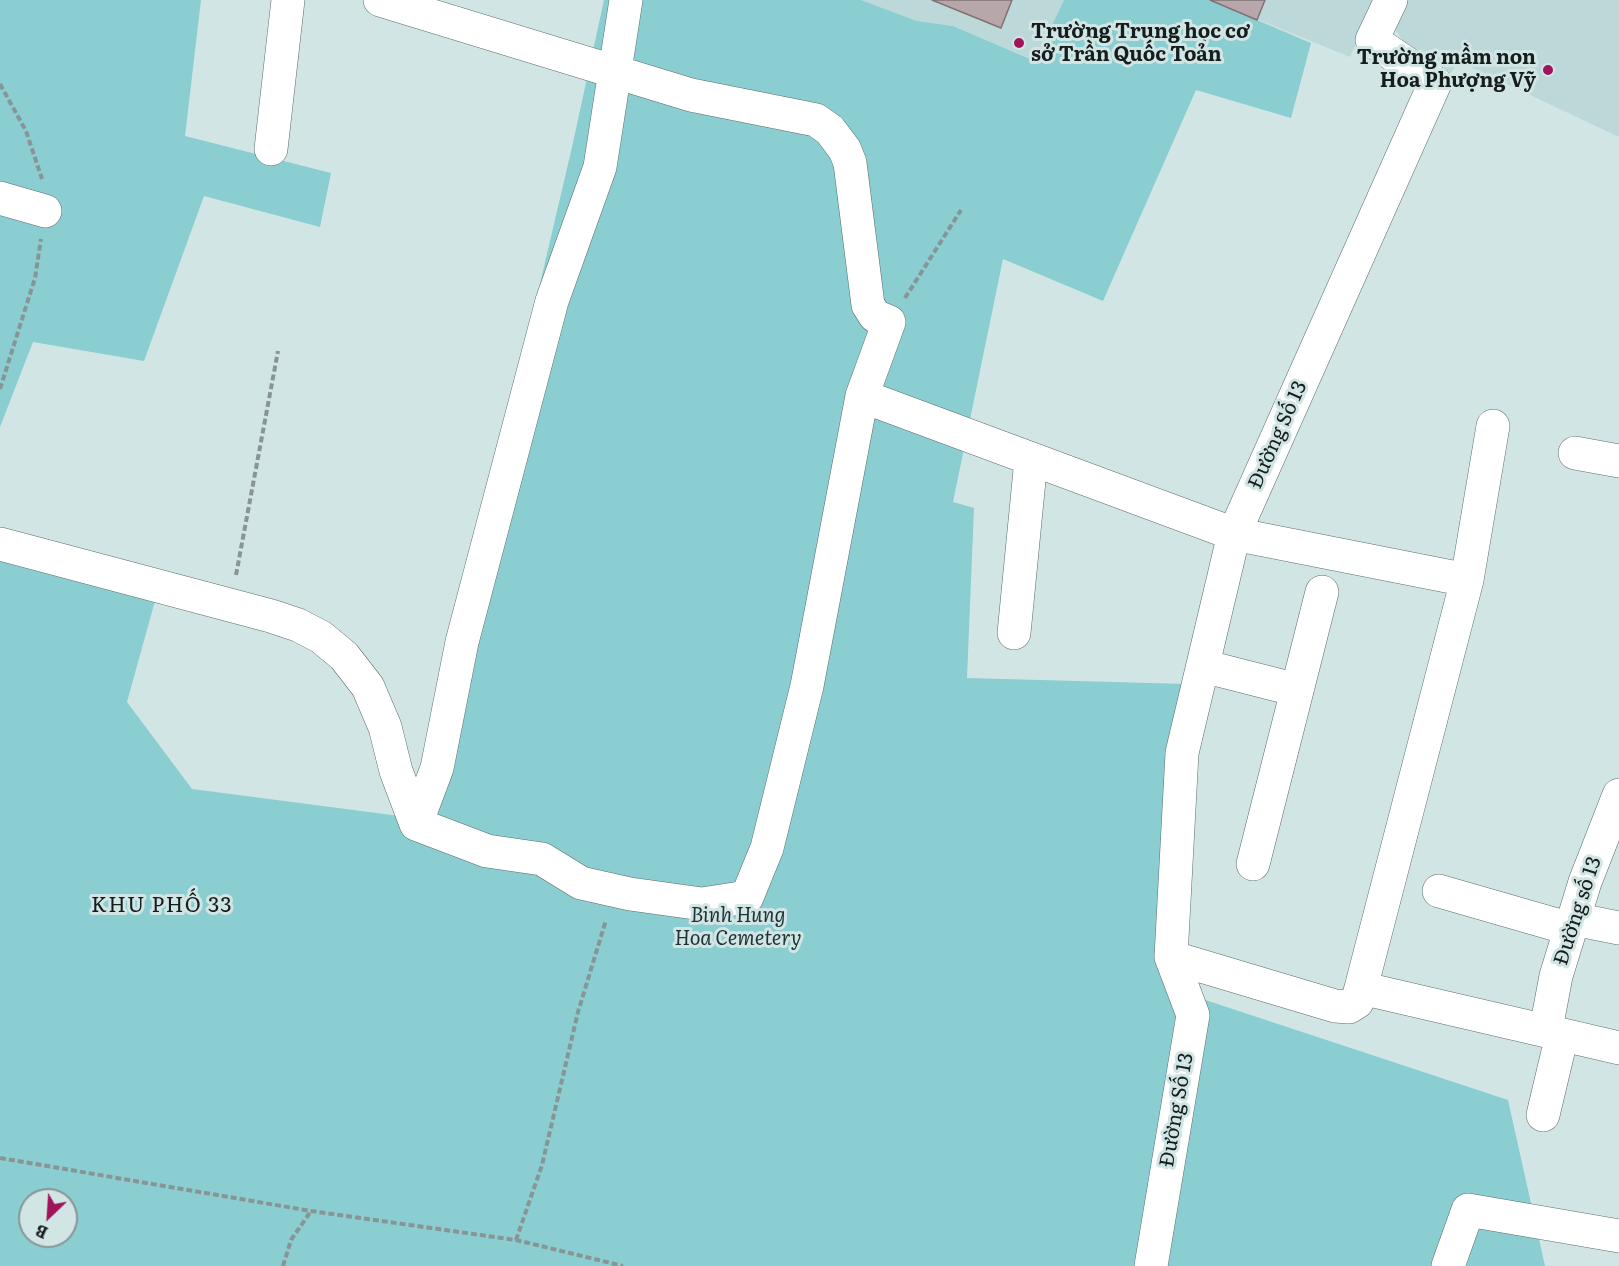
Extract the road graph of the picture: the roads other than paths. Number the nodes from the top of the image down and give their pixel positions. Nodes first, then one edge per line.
1 (288, 0) edge
2 (380, 0) edge
3 (626, 0) edge
4 (1391, 0) edge
5 (615, 74) junction
6 (271, 149) dead end
7 (0, 198) edge
8 (45, 211) dead end
9 (862, 396) junction
10 (1493, 426) dead end
11 (1575, 453) dead end
12 (1031, 460) junction
13 (1619, 461) edge
14 (1234, 534) junction
15 (0, 544) edge
16 (1467, 580) junction
17 (1322, 592) dead end
18 (1014, 633) dead end
19 (1203, 666) junction
20 (1297, 690) junction
21 (1619, 795) edge
22 (416, 824) junction
23 (1253, 864) dead end
24 (1439, 891) dead end
25 (1572, 924) junction
26 (1619, 928) edge
27 (1171, 957) junction
28 (1361, 988) junction
29 (1554, 1032) junction
30 (1619, 1048) edge
31 (1543, 1115) dead end
32 (1619, 1236) edge
33 (1151, 1266) edge
34 (1448, 1266) edge

1 - 6 street
2 - 5 street
3 - 5 street
4 - 14 street, Đường Số 13
5 - 9 street
5 - 22 street
7 - 8 street
9 - 12 street
9 - 22 street
10 - 16 street
11 - 13 street
12 - 14 street
12 - 18 street
14 - 16 street
14 - 19 street
15 - 22 street
16 - 28 street
17 - 20 street
19 - 20 street
19 - 27 street
20 - 23 street
21 - 25 street, Đường số 13
24 - 25 street
25 - 26 street
25 - 29 street, Đường số 13
27 - 28 street
27 - 33 street, Đường Số 13
28 - 29 street
29 - 30 street
29 - 31 street, Đường số 13
32 - 34 street

